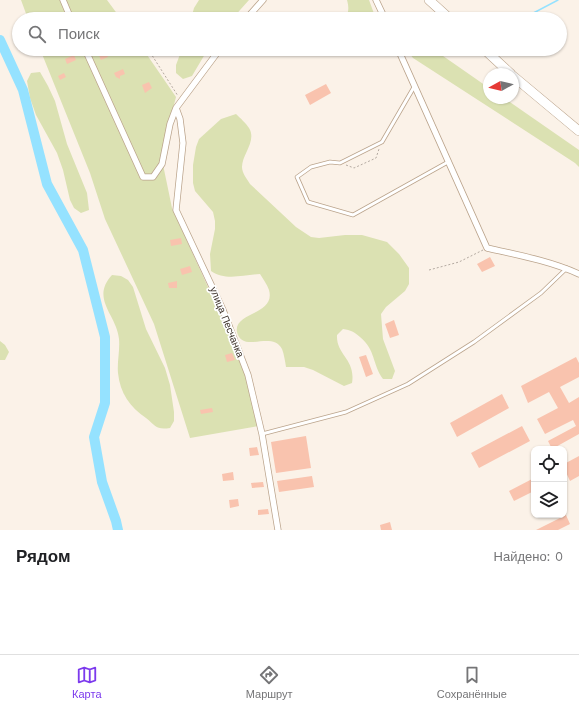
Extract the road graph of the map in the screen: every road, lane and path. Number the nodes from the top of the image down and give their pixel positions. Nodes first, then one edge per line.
1 (63, 0) edge
2 (263, 0) edge
3 (376, 0) edge
4 (429, 0) edge
5 (68, 12) edge
6 (252, 12) edge
7 (382, 12) edge
8 (442, 12) edge
9 (88, 56) edge
10 (153, 56) edge
11 (215, 56) edge
12 (401, 56) edge
13 (492, 56) edge
14 (504, 68) edge
15 (519, 81) edge
16 (415, 86) junction
17 (182, 101) junction
18 (176, 108) junction
19 (579, 131) edge
20 (382, 142) junction
21 (448, 162) junction
22 (340, 163) junction
23 (487, 248) junction
24 (567, 268) junction
25 (429, 270) dead end
26 (579, 274) edge
27 (262, 434) junction
28 (278, 530) edge

1 - 5 street
2 - 6 street
3 - 7 street
4 - 8 main road
9 - 18 street
10 - 17 path
11 - 17 street
12 - 16 street
13 - 14 main road
15 - 19 main road
16 - 20 lane
16 - 21 street
17 - 18 street
18 - 27 street, улица Песчанка
20 - 22 lane
20 - 22 path
21 - 22 lane
21 - 23 street
23 - 24 street
23 - 25 path
24 - 26 street
24 - 27 lane
27 - 28 street, улица Песчанка

